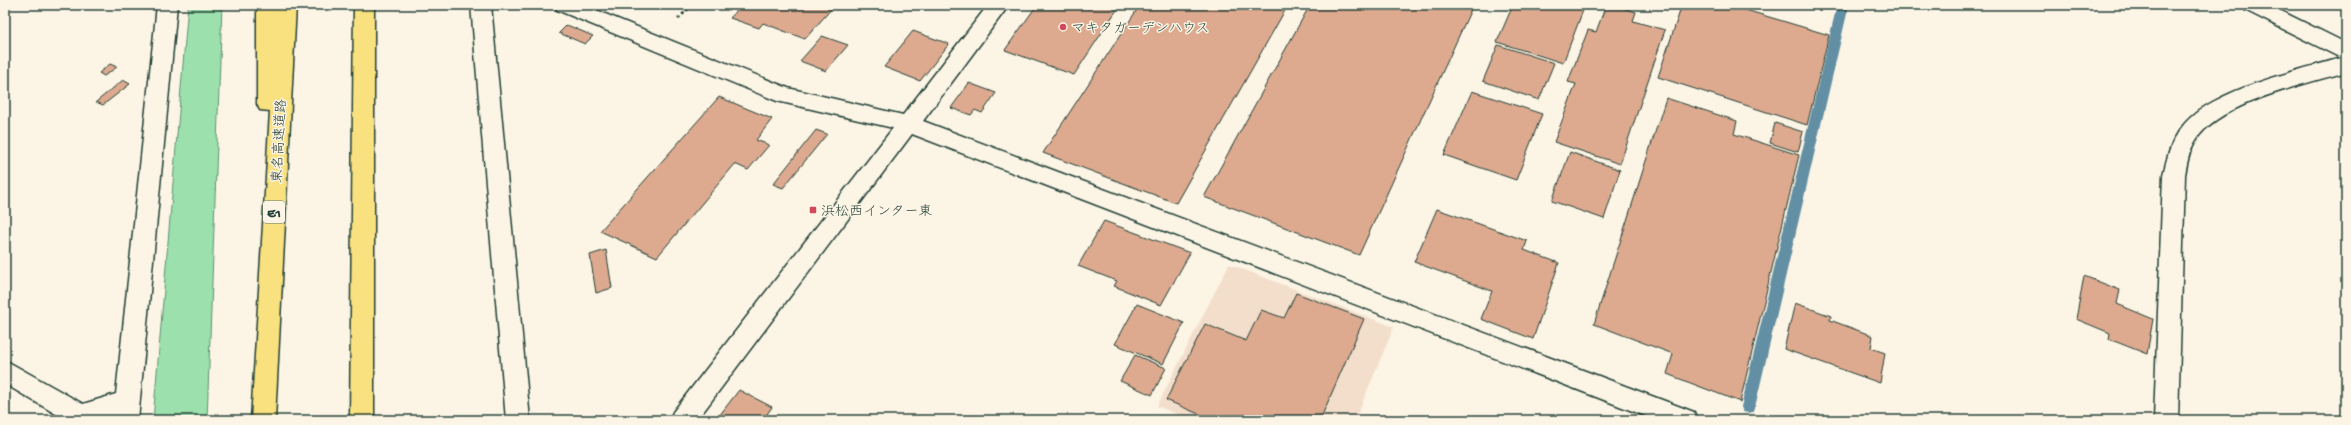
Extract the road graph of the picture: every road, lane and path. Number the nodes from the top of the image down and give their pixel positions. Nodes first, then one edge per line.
1 (167, 5) edge
2 (267, 5) edge
3 (286, 5) edge
4 (364, 5) edge
5 (481, 5) edge
6 (564, 5) edge
7 (999, 5) edge
8 (2252, 5) edge
9 (2346, 52) edge
10 (2346, 64) edge
11 (909, 124) junction
12 (265, 364) junction
13 (5, 371) edge
14 (127, 411) edge
15 (262, 420) edge
16 (362, 420) edge
17 (518, 420) edge
18 (682, 420) edge
19 (1685, 420) edge
20 (2166, 420) edge

1 - 14 street
2 - 12 highway
3 - 12 highway, 東名高速道路 / E1
4 - 16 highway
5 - 17 street
6 - 11 street
7 - 11 street
8 - 9 street
10 - 20 street
11 - 18 street
11 - 19 street
12 - 15 highway, 東名高速道路 / E1
13 - 14 street

